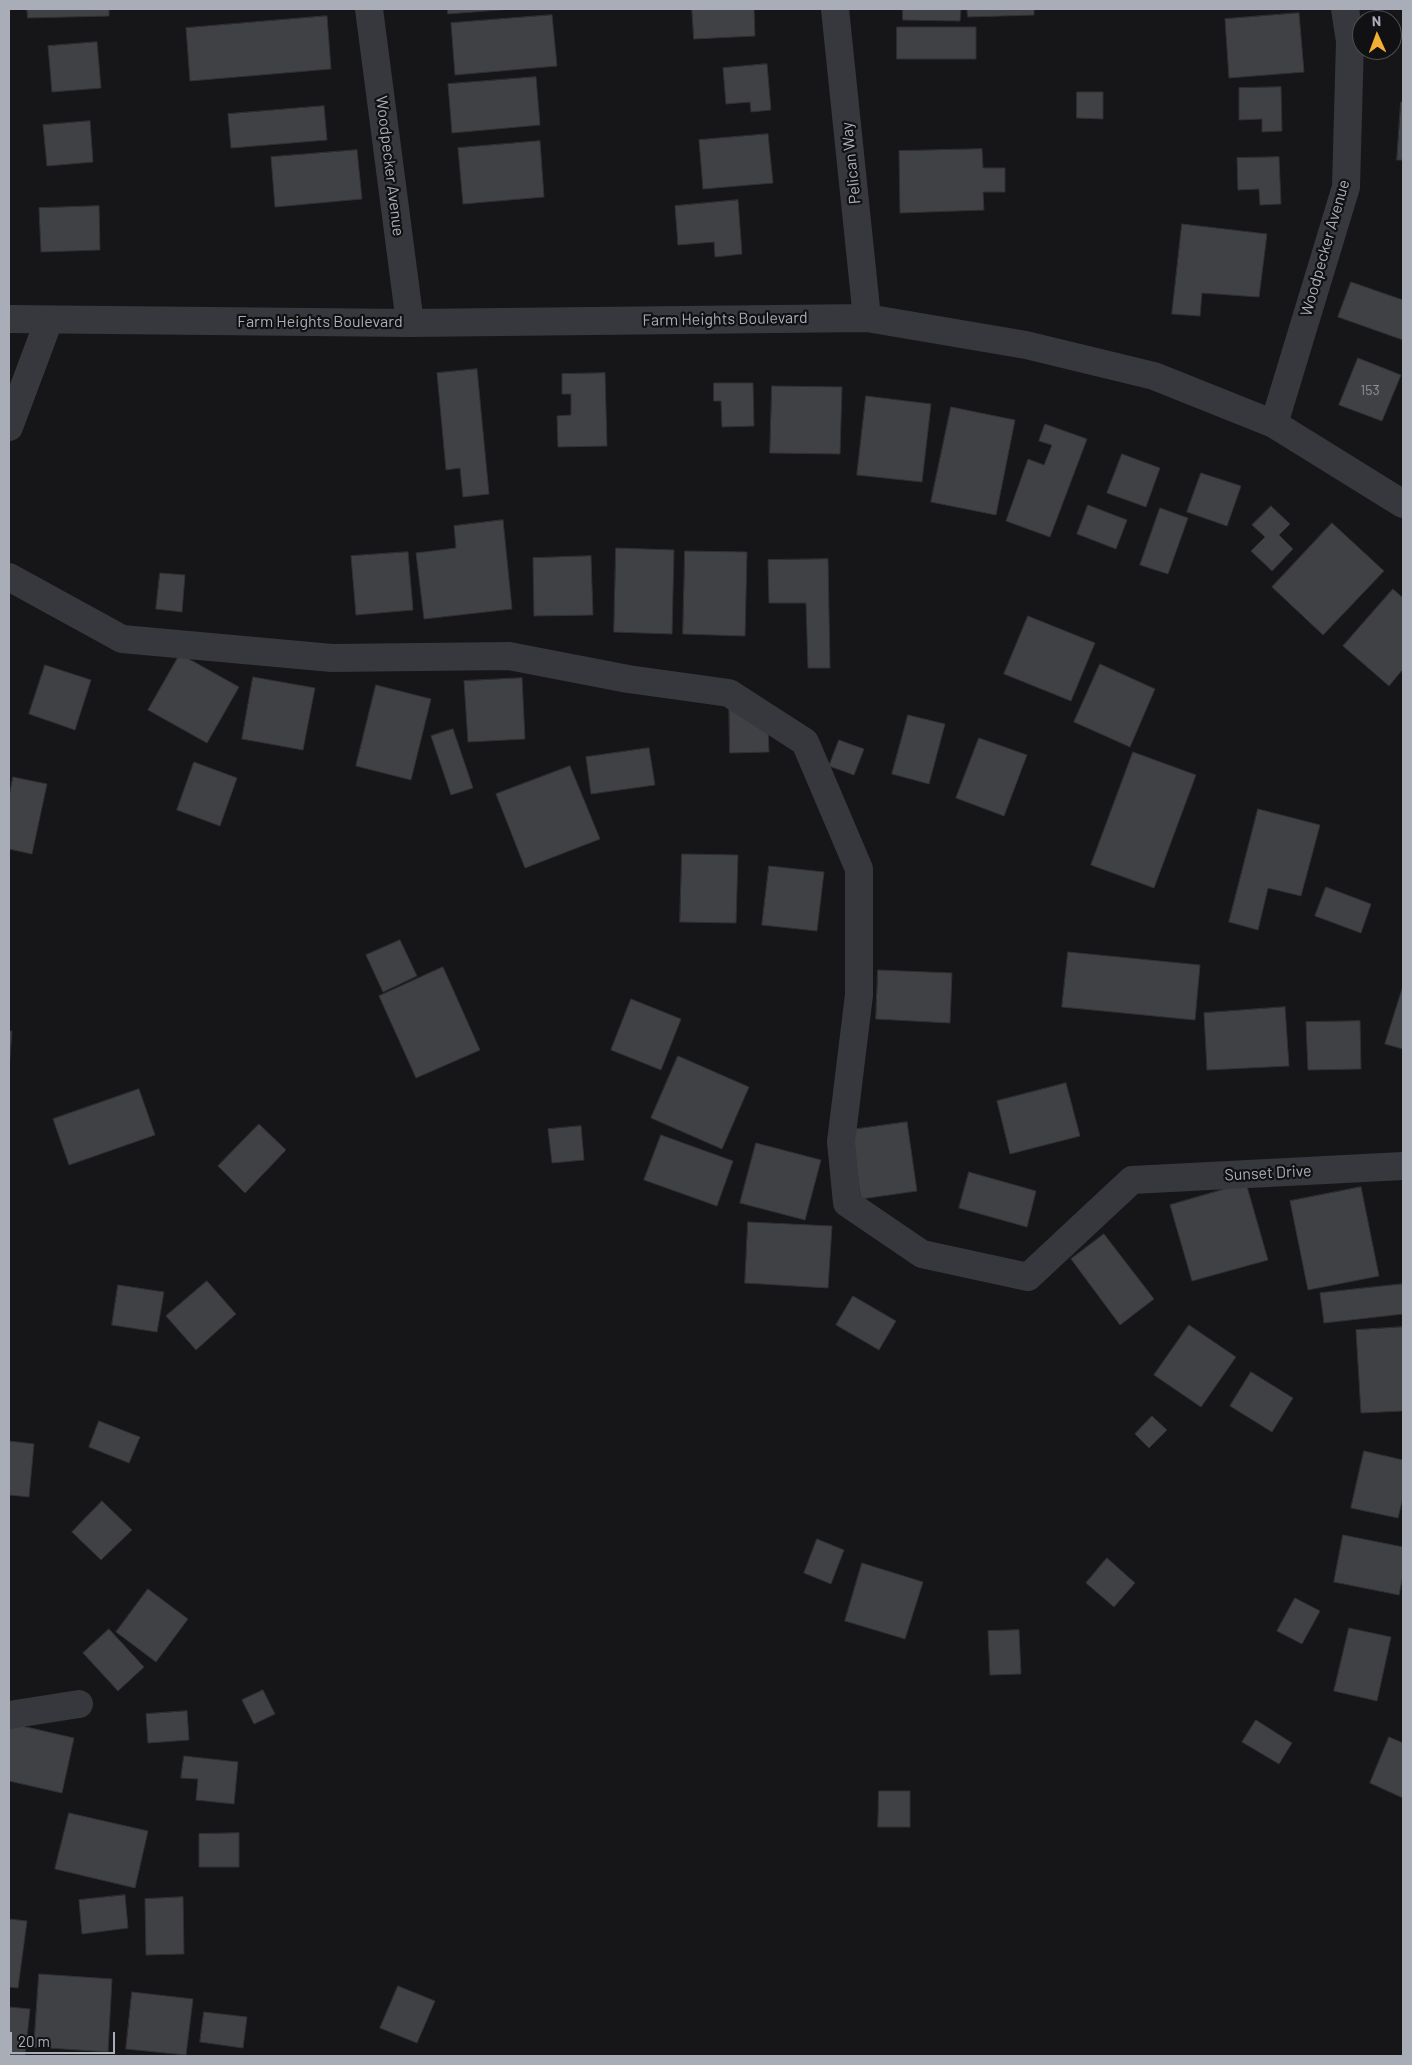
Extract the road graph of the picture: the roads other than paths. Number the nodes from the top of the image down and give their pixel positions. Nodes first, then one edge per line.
1 (370, 9) edge
2 (835, 9) edge
3 (1345, 9) edge
4 (867, 318) junction
5 (9, 319) edge
6 (49, 320) junction
7 (410, 323) junction
8 (1274, 424) junction
9 (9, 427) edge
10 (1403, 504) edge
11 (9, 577) edge
12 (1403, 1166) edge
13 (79, 1704) dead end
14 (9, 1715) edge

1 - 7 street, Woodpecker Avenue
2 - 4 street, Pelican Way
3 - 8 street, Woodpecker Avenue
4 - 7 street, Farm Heights Boulevard
4 - 8 street, Farm Heights Boulevard
5 - 6 street, Farm Heights Boulevard
6 - 7 street, Farm Heights Boulevard
6 - 9 street
8 - 10 street, Farm Heights Boulevard
11 - 12 street, Sunset Drive
13 - 14 street

